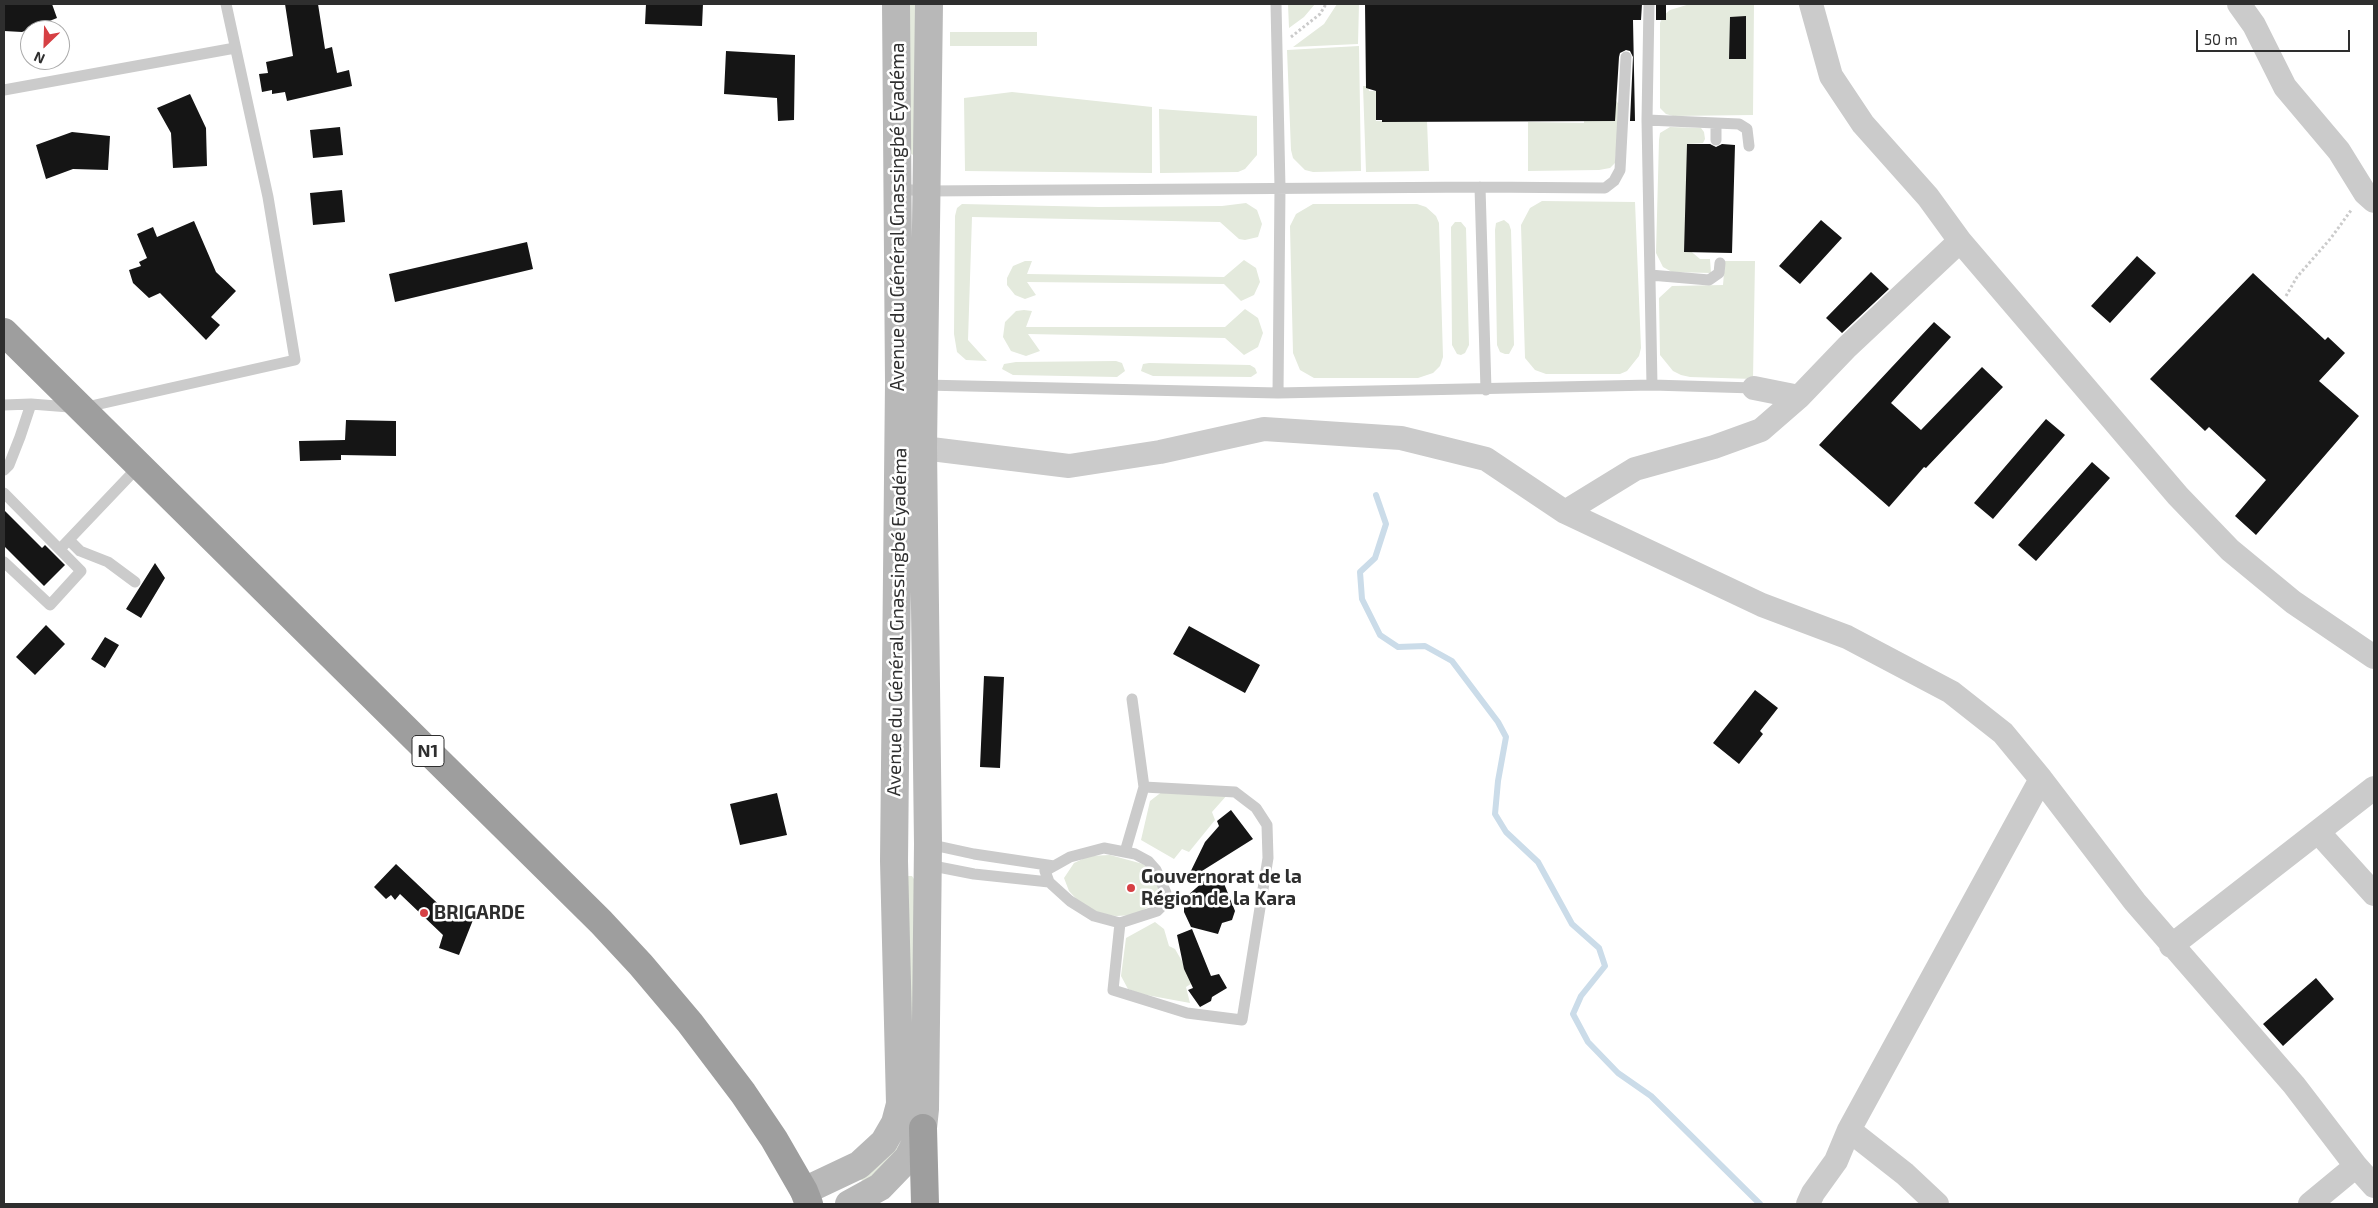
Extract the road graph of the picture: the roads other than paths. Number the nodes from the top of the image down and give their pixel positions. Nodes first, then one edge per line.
1 (226, 4) edge
2 (896, 4) edge
3 (928, 4) edge
4 (1276, 4) edge
5 (1649, 4) edge
6 (1811, 4) edge
7 (2239, 4) edge
8 (235, 48) junction
9 (1626, 57) dead end
10 (4, 90) edge
11 (1647, 120) junction
12 (1716, 123) junction
13 (1716, 140) dead end
14 (1749, 146) dead end
15 (1480, 187) junction
16 (1280, 188) junction
17 (897, 189) junction
18 (927, 190) junction
19 (2370, 197) edge
20 (1960, 241) junction
21 (1720, 263) dead end
22 (1650, 275) junction
23 (4, 332) edge
24 (912, 384) junction
25 (1652, 385) junction
26 (1754, 388) joint
27 (1486, 390) junction
28 (1278, 394) junction
29 (1798, 397) junction
30 (31, 404) junction
31 (4, 406) edge
32 (82, 408) junction
33 (923, 448) junction
34 (139, 466) junction
35 (4, 470) edge
36 (4, 493) edge
37 (1565, 512) junction
38 (69, 540) junction
39 (60, 549) junction
40 (4, 562) edge
41 (134, 582) dead end
42 (2374, 657) edge
43 (1132, 699) dead end
44 (2040, 778) junction
45 (1144, 787) junction
46 (2374, 788) edge
47 (2319, 833) junction
48 (895, 840) junction
49 (1125, 852) junction
50 (928, 855) junction
51 (1054, 866) junction
52 (1049, 882) junction
53 (2374, 894) edge
54 (1120, 923) junction
55 (2171, 946) junction
56 (923, 1128) junction
57 (1849, 1130) junction
58 (2356, 1166) junction
59 (2374, 1186) edge
60 (806, 1198) edge
61 (850, 1204) edge
62 (925, 1204) edge
63 (1808, 1204) edge
64 (1937, 1204) edge
65 (2310, 1204) edge

1 - 8 lane
2 - 17 main road, Avenue du Général Gnassingbé Eyadéma
3 - 18 main road, Avenue du Général Gnassingbé Eyadéma
4 - 16 lane
5 - 11 lane
6 - 20 street
7 - 19 street
8 - 10 lane
8 - 32 lane
9 - 15 lane
11 - 12 lane
11 - 22 lane
12 - 13 lane
12 - 14 lane
15 - 16 lane
15 - 27 lane
16 - 18 lane
16 - 28 lane
17 - 18 lane
17 - 24 main road, Avenue du Général Gnassingbé Eyadéma
18 - 24 main road, Avenue du Général Gnassingbé Eyadéma
20 - 29 street
20 - 42 street
21 - 22 lane
22 - 25 lane
23 - 32 highway, N1
24 - 28 lane
24 - 33 main road, Avenue du Général Gnassingbé Eyadéma
24 - 48 main road, Avenue du Général Gnassingbé Eyadéma
25 - 26 lane
25 - 27 lane
26 - 29 street
27 - 28 lane
29 - 37 street
30 - 31 lane
30 - 32 lane
30 - 35 lane
32 - 34 highway, N1
33 - 37 street
33 - 50 main road, Avenue du Général Gnassingbé Eyadéma
34 - 38 lane
34 - 60 highway, N1
36 - 39 lane
37 - 44 street
38 - 39 lane
38 - 41 lane
39 - 40 lane
43 - 45 lane
44 - 55 street
44 - 57 street
45 - 49 lane
45 - 54 lane
46 - 47 street
47 - 53 street
47 - 55 street
48 - 50 main road
48 - 60 main road, Avenue du Général Gnassingbé Eyadéma
49 - 51 lane
49 - 54 lane
50 - 51 lane
50 - 52 lane
50 - 56 main road, Avenue du Général Gnassingbé Eyadéma
51 - 52 lane
52 - 54 lane
55 - 58 street
56 - 61 main road, Avenue du Général Gnassingbé Eyadéma
56 - 62 highway
57 - 63 street
57 - 64 street
58 - 59 street
58 - 65 street

